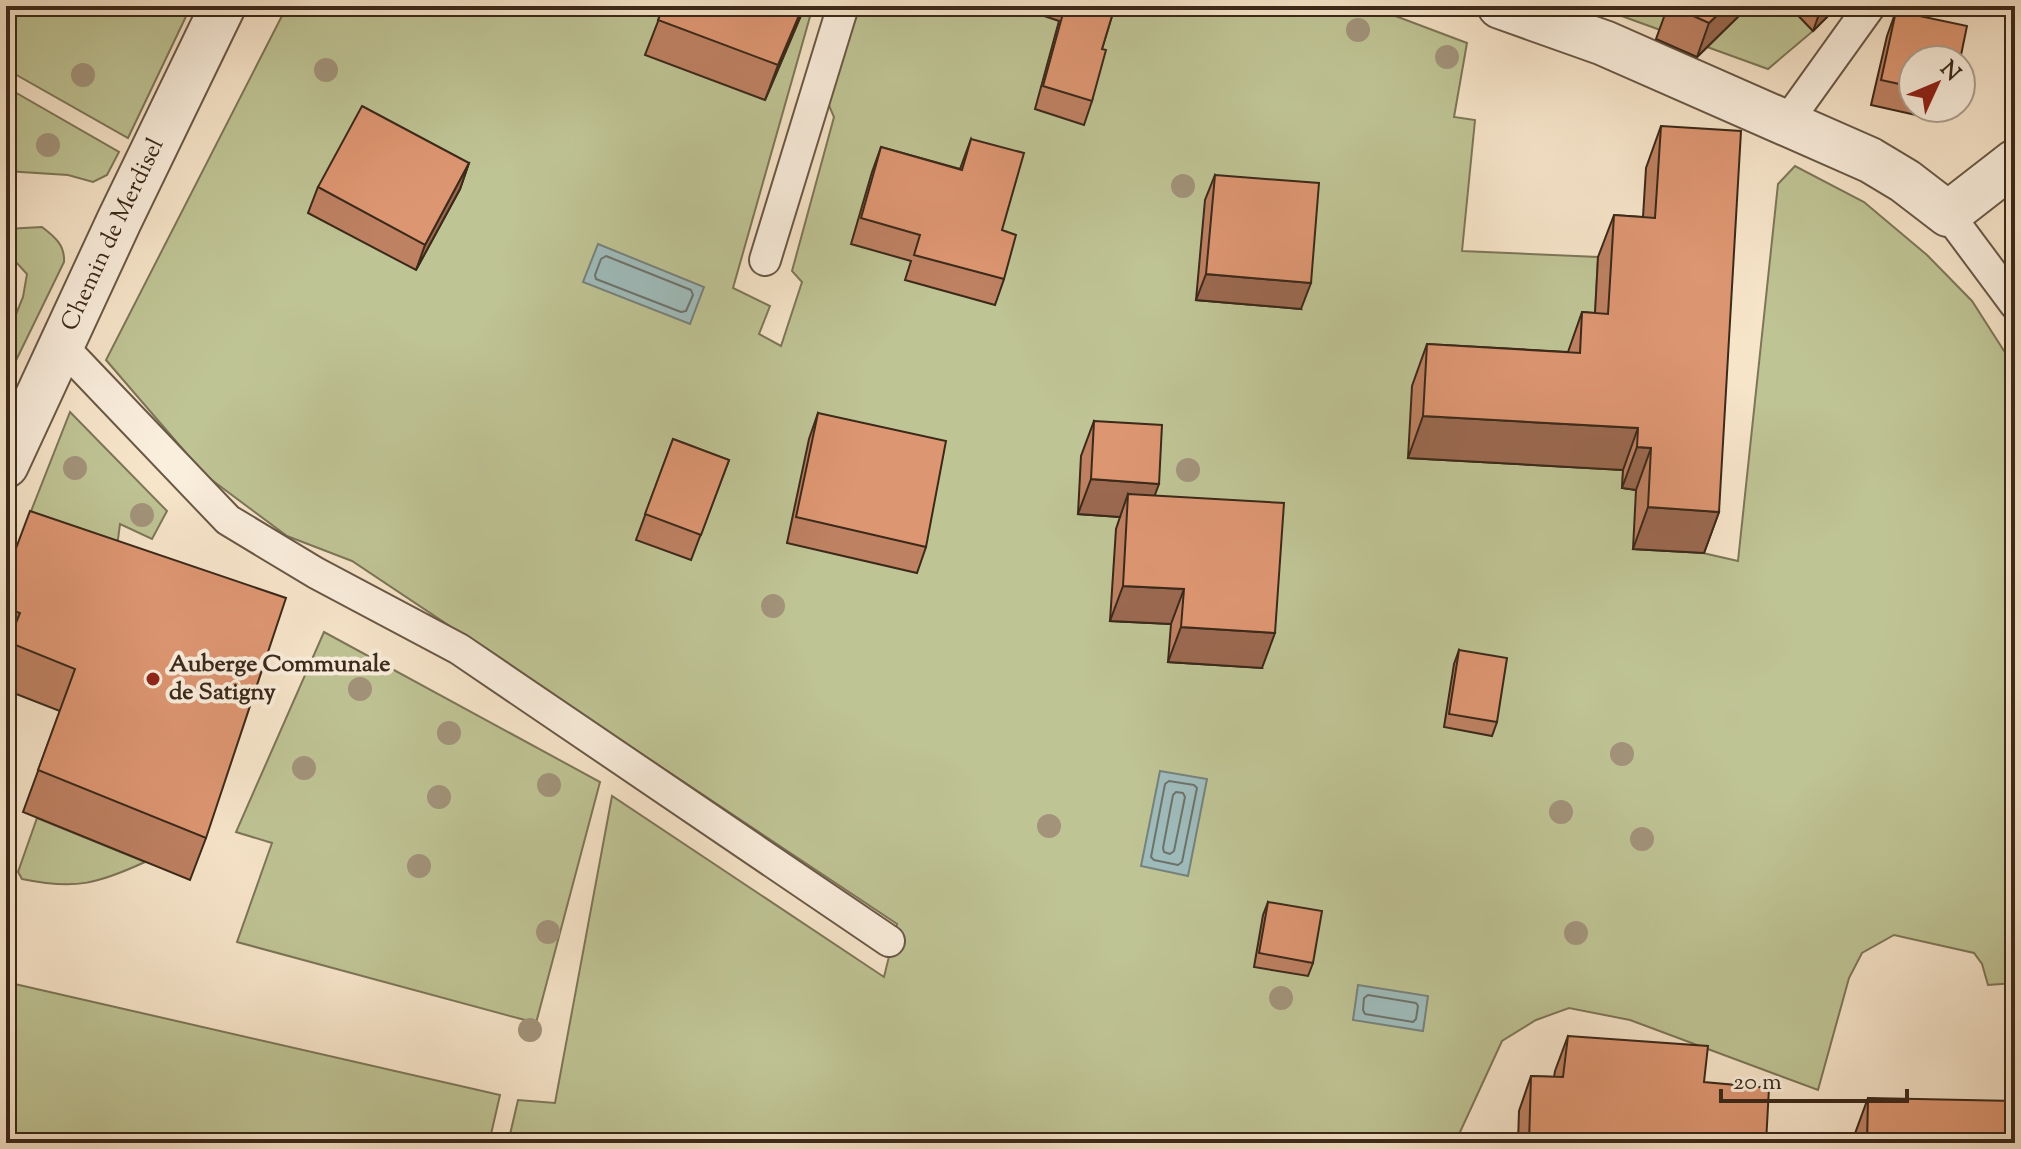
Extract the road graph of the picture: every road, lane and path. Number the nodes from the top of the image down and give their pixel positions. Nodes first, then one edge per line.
1 (223, 6) edge
2 (843, 6) edge
3 (1500, 6) edge
4 (1870, 6) edge
5 (1786, 123) junction
6 (2015, 162) edge
7 (1948, 214) junction
8 (765, 260) dead end
9 (2015, 304) edge
10 (61, 345) junction
11 (6, 465) edge
12 (889, 941) dead end

1 - 10 street, Chemin de Merdisel
2 - 8 lane
3 - 5 street
4 - 5 lane
5 - 7 street
6 - 7 street
7 - 9 lane
10 - 11 street, Chemin de Merdisel
10 - 12 lane

